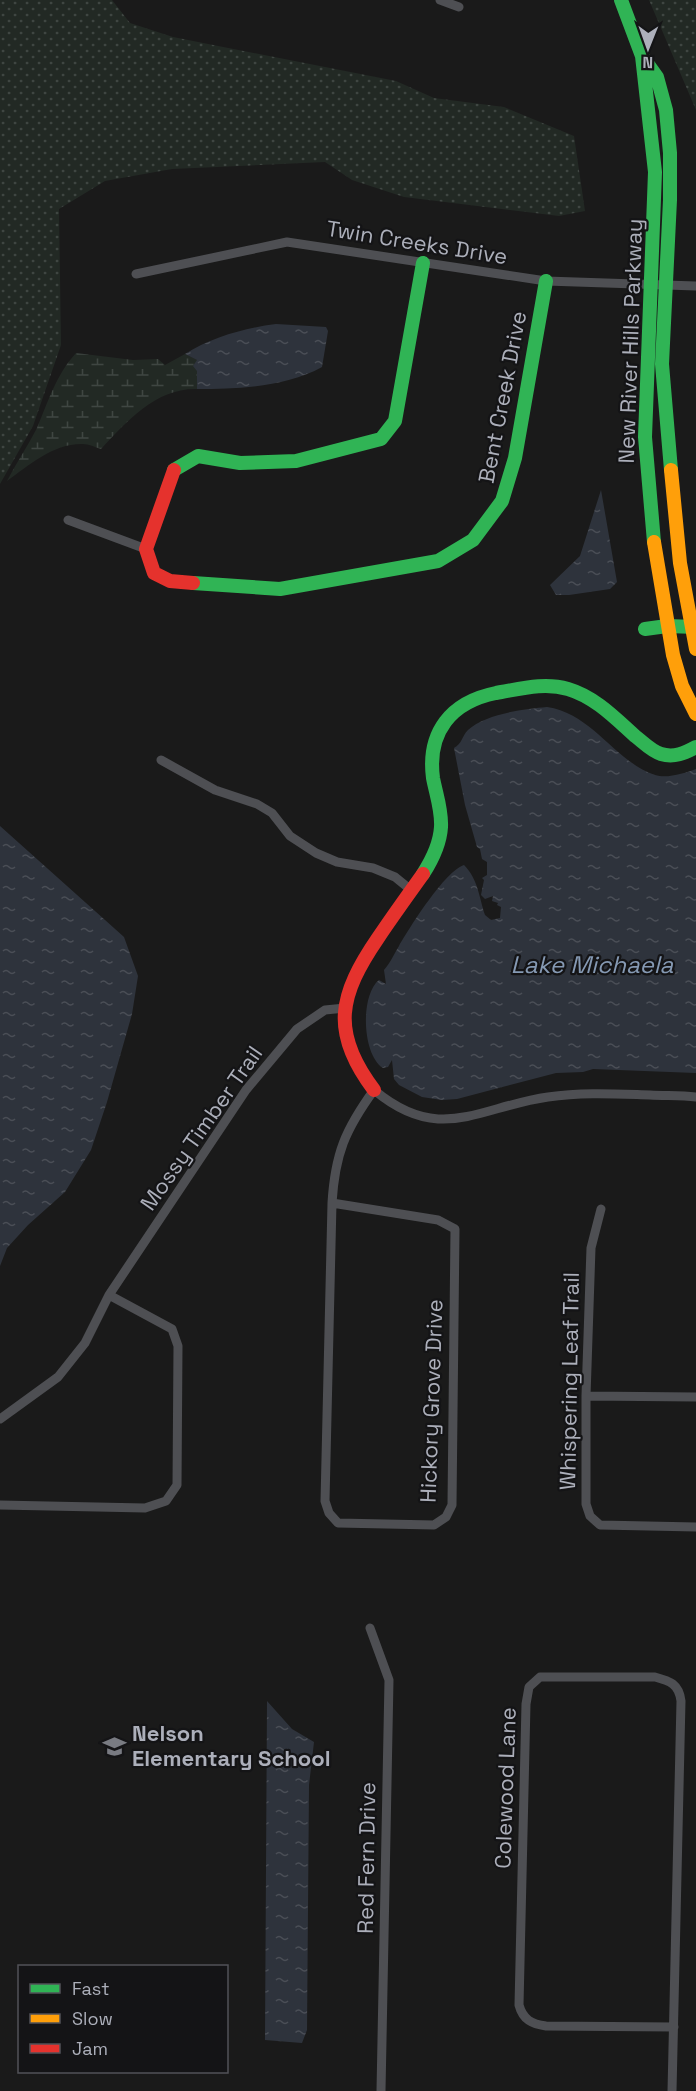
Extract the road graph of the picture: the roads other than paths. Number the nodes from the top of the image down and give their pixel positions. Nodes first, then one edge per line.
1 (440, 0) edge
2 (621, 0) edge
3 (459, 7) dead end
4 (642, 56) junction
5 (423, 264) junction
6 (136, 274) dead end
7 (546, 281) junction
8 (650, 285) junction
9 (665, 286) junction
10 (696, 286) edge
11 (68, 520) dead end
12 (146, 549) junction
13 (693, 622) edge
14 (668, 626) junction
15 (645, 629) dead end
16 (696, 649) edge
17 (696, 714) edge
18 (696, 747) edge
19 (161, 760) dead end
20 (411, 890) junction
21 (345, 1008) junction
22 (374, 1090) junction
23 (696, 1097) edge
24 (332, 1203) junction
25 (601, 1209) dead end
26 (109, 1295) junction
27 (586, 1396) junction
28 (696, 1397) edge
29 (0, 1419) edge
30 (0, 1505) edge
31 (696, 1527) edge
32 (370, 1628) dead end
33 (674, 2027) junction
34 (381, 2091) edge
35 (672, 2091) edge

1 - 3 street
2 - 4 street, New River Hills Parkway
4 - 8 street, New River Hills Parkway
4 - 9 street, New River Hills Parkway
5 - 6 street, Twin Creeks Drive
5 - 7 street, Twin Creeks Drive
5 - 12 street
7 - 8 street, Twin Creeks Drive
7 - 12 street, Bent Creek Drive
8 - 9 street, Twin Creeks Drive
8 - 14 street, New River Hills Parkway
9 - 10 street, Twin Creeks Drive
9 - 13 street, New River Hills Parkway
11 - 12 street
13 - 14 street
13 - 16 street, New River Hills Parkway
14 - 15 street
14 - 17 street, New River Hills Parkway
18 - 20 street
19 - 20 street
20 - 21 street
21 - 22 street
21 - 26 street, Mossy Timber Trail
22 - 23 street
22 - 24 street, Hickory Grove Drive
24 - 24 street, Hickory Grove Drive
25 - 27 street, Whispering Leaf Trail
26 - 29 street, Mossy Timber Trail
26 - 30 street
27 - 28 street
27 - 31 street, Whispering Leaf Trail
32 - 34 street, Red Fern Drive
33 - 33 street, Colewood Lane
33 - 35 street, Colewood Lane

